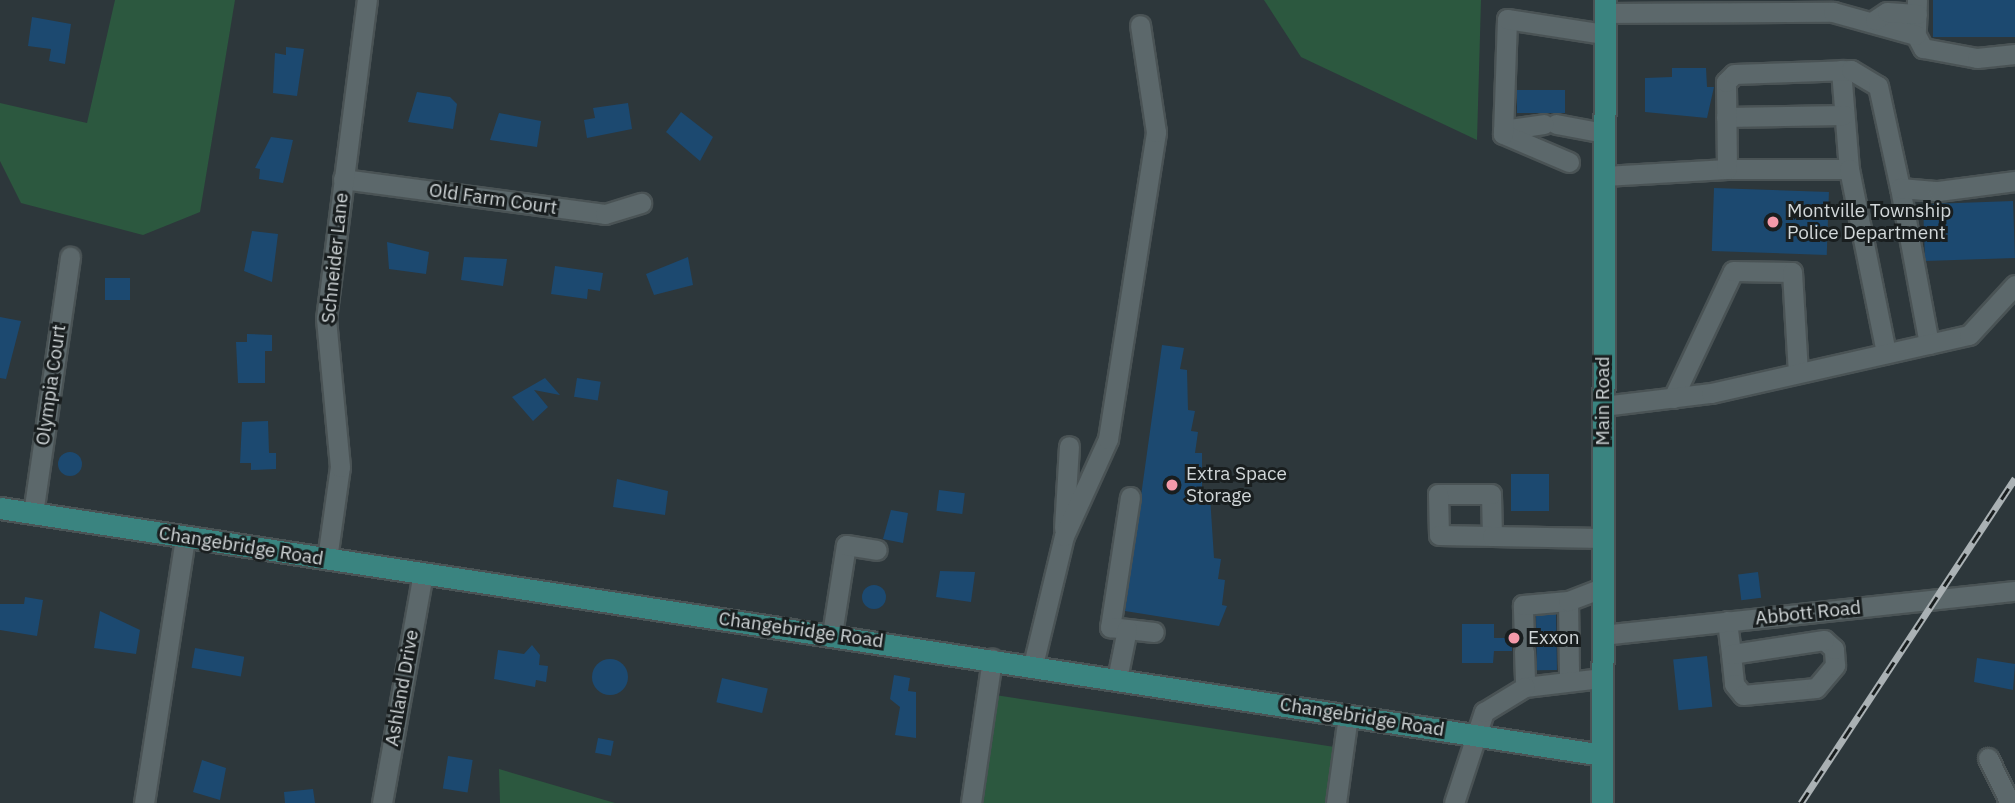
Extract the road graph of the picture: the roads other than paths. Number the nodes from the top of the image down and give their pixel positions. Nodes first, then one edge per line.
1 (367, 0) edge
2 (1715, 6) edge
3 (1763, 6) edge
4 (1917, 7) edge
5 (1604, 10) edge
6 (1875, 20) junction
7 (1140, 25) dead end
8 (1916, 36) junction
9 (2015, 54) edge
10 (1841, 70) junction
11 (1844, 115) junction
12 (1726, 117) junction
13 (1553, 128) junction
14 (1503, 130) junction
15 (1604, 134) junction
16 (1544, 152) junction
17 (1569, 162) dead end
18 (1727, 169) junction
19 (1849, 169) junction
20 (1604, 176) junction
21 (343, 179) junction
22 (2015, 181) edge
23 (1900, 188) junction
24 (641, 202) dead end
25 (70, 257) dead end
26 (2015, 285) edge
27 (1929, 344) junction
28 (1886, 353) junction
29 (1798, 373) junction
30 (1673, 398) junction
31 (1603, 406) junction
32 (1069, 446) dead end
33 (1130, 497) dead end
34 (0, 508) edge
35 (33, 514) junction
36 (1064, 536) junction
37 (1492, 536) dead end
38 (185, 537) junction
39 (1602, 538) junction
40 (877, 550) dead end
41 (327, 559) junction
42 (423, 573) junction
43 (1602, 588) junction
44 (2015, 592) edge
45 (1568, 601) junction
46 (1727, 621) junction
47 (1127, 629) junction
48 (1154, 632) dead end
49 (832, 634) junction
50 (1602, 635) junction
51 (1731, 654) junction
52 (992, 659) junction
53 (1033, 666) junction
54 (1569, 677) junction
55 (1117, 678) junction
56 (1602, 678) junction
57 (1525, 687) junction
58 (1348, 715) junction
59 (1477, 735) junction
60 (1602, 755) junction
61 (1988, 758) dead end
62 (144, 803) edge
63 (382, 803) edge
64 (971, 803) edge
65 (1336, 803) edge
66 (1454, 803) edge
67 (1602, 803) edge
68 (2010, 803) edge

1 - 21 street, Schneider Lane
2 - 3 street
2 - 5 street
3 - 6 street
4 - 6 street
4 - 8 street
5 - 14 street
5 - 15 main road, Main Road
6 - 8 street
7 - 36 street
8 - 9 street
10 - 11 street
10 - 12 street
10 - 23 street
11 - 12 street
11 - 19 street
12 - 18 street
13 - 14 street
13 - 15 street
13 - 16 street
14 - 16 street
15 - 20 main road, Main Road
16 - 17 street
18 - 19 street
18 - 20 street
19 - 28 street
20 - 31 main road, Main Road
21 - 24 street, Old Farm Court
21 - 41 street, Schneider Lane
22 - 23 street
23 - 27 street
25 - 35 street, Olympia Court
26 - 27 street
27 - 28 street
28 - 29 street
29 - 30 street
29 - 30 street
30 - 31 street
31 - 39 main road, Main Road
32 - 36 street
33 - 47 street
34 - 35 main road, Changebridge Road
35 - 38 main road, Changebridge Road
36 - 53 street
37 - 39 street
38 - 41 main road, Changebridge Road
38 - 62 street
39 - 43 main road, Main Road
40 - 49 street
41 - 42 main road, Changebridge Road
42 - 49 main road, Changebridge Road
42 - 63 street, Ashland Drive
43 - 45 street
43 - 50 main road, Main Road
44 - 46 street, Abbott Road
45 - 54 street
45 - 57 street
46 - 50 street, Abbott Road
46 - 51 street
47 - 48 street
47 - 55 street
49 - 52 main road, Changebridge Road
50 - 56 main road, Main Road
51 - 51 street
52 - 53 main road, Changebridge Road
52 - 64 street
53 - 55 main road, Changebridge Road
54 - 56 street
54 - 57 street
55 - 58 main road, Changebridge Road
56 - 60 main road, Main Road
57 - 59 street
58 - 59 main road, Changebridge Road
58 - 65 street
59 - 60 main road, Changebridge Road
59 - 66 street
60 - 67 main road, Main Road
61 - 68 street

